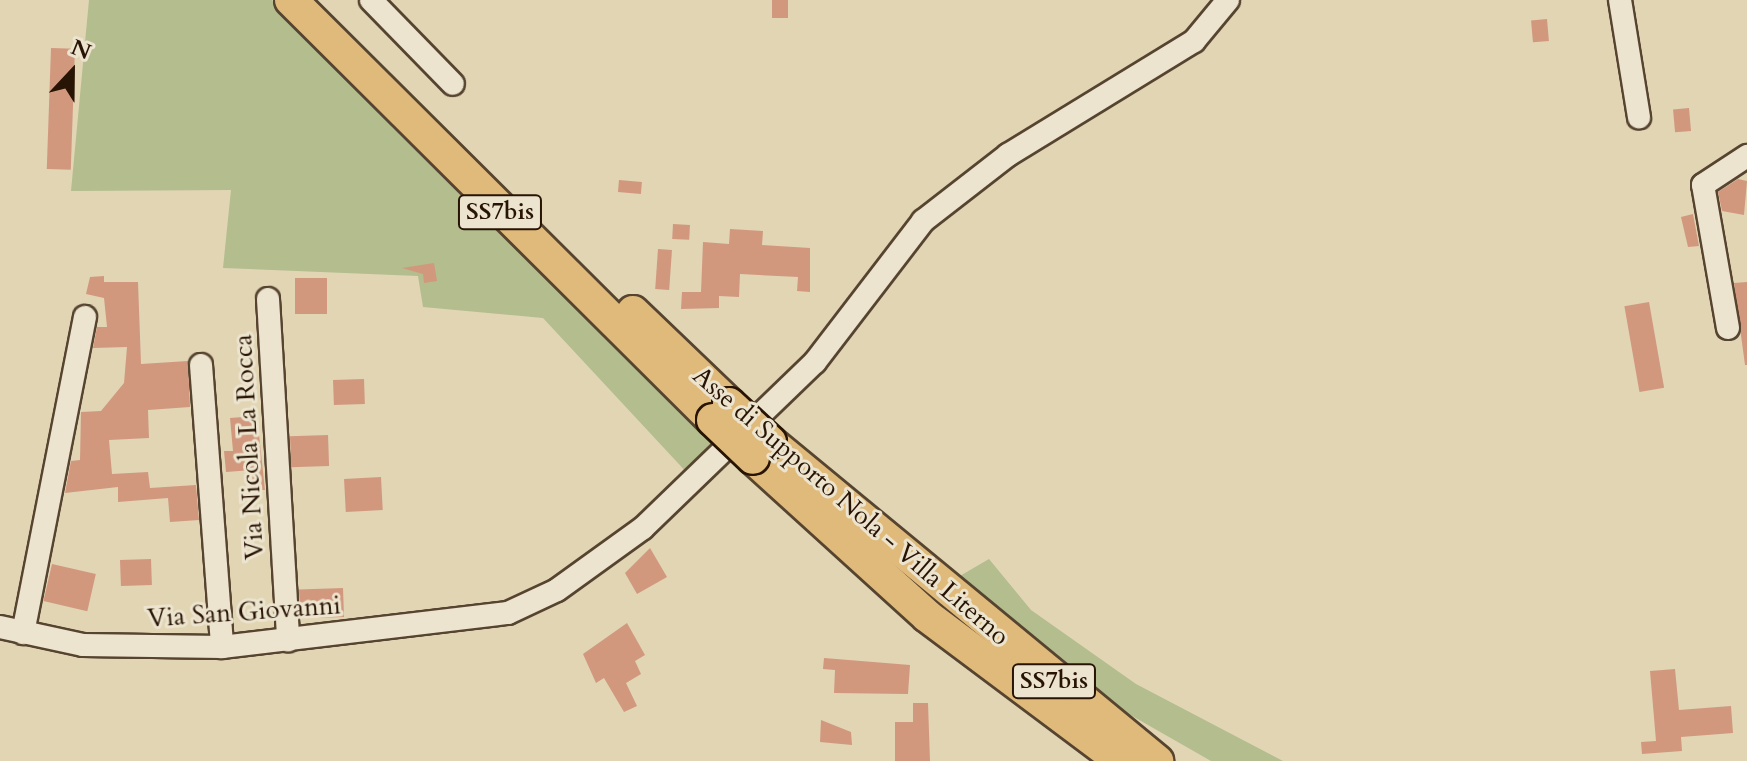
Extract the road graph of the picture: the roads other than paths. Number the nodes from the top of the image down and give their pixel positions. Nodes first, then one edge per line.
1 (291, 0) edge
2 (319, 0) edge
3 (371, 0) edge
4 (1228, 0) edge
5 (1620, 0) edge
6 (453, 84) dead end
7 (1639, 117) dead end
8 (1747, 156) edge
9 (268, 299) dead end
10 (85, 317) dead end
11 (1728, 328) dead end
12 (201, 365) dead end
13 (721, 412) junction
14 (940, 607) junction
15 (0, 627) edge
16 (23, 633) junction
17 (288, 640) junction
18 (222, 647) junction
19 (1013, 683) junction
20 (1094, 713) junction
21 (1091, 761) edge
22 (1121, 761) edge
23 (1157, 761) edge
24 (1174, 761) edge

1 - 13 highway, Asse di Supporto Nola - Villa Literno / SS7bis
2 - 13 highway, Asse di Supporto Nola - Villa Literno / SS7bis
3 - 6 street
4 - 17 street, Via San Giovanni
5 - 7 street
8 - 11 street
9 - 17 street, Via Nicola La Rocca
10 - 16 street
12 - 18 street
13 - 14 highway, Asse di Supporto Nola - Villa Literno / SS7bis, bridge
14 - 19 highway, Asse di Supporto Nola - Villa Literno / SS7bis
14 - 20 highway, Asse di Supporto Nola - Villa Literno / SS7bis
15 - 16 street, Via San Giovanni
16 - 18 street, Via San Giovanni
17 - 18 street, Via San Giovanni
19 - 21 highway
19 - 22 highway, Asse di Supporto Nola - Villa Literno / SS7bis
20 - 23 highway, Asse di Supporto Nola - Villa Literno / SS7bis
20 - 24 highway

